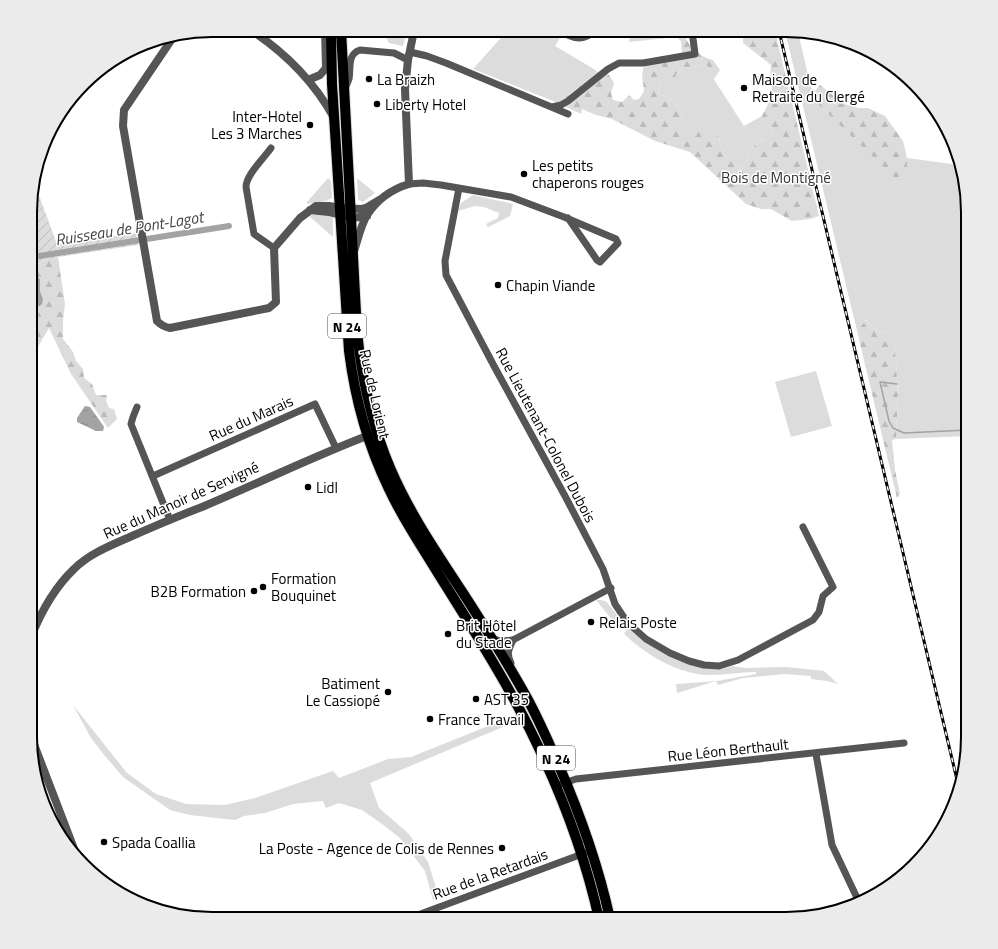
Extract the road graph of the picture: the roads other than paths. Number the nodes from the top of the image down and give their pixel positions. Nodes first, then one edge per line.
1 (262, 37) edge
2 (325, 37) edge
3 (330, 37) edge
4 (341, 37) edge
5 (413, 37) edge
6 (693, 37) edge
7 (170, 42) edge
8 (409, 56) junction
9 (308, 80) junction
10 (344, 90) junction
11 (552, 107) junction
12 (568, 114) dead end
13 (335, 119) junction
14 (271, 148) dead end
15 (409, 184) junction
16 (459, 188) junction
17 (381, 199) junction
18 (341, 212) junction
19 (352, 214) junction
20 (367, 216) junction
21 (568, 218) junction
22 (274, 248) junction
23 (353, 253) junction
24 (352, 332) junction
25 (137, 407) dead end
26 (377, 432) junction
27 (367, 435) junction
28 (336, 448) junction
29 (153, 476) junction
30 (170, 520) junction
31 (803, 527) dead end
32 (424, 542) junction
33 (611, 588) junction
34 (37, 623) edge
35 (492, 639) junction
36 (513, 640) junction
37 (484, 649) junction
38 (498, 649) junction
39 (527, 699) junction
40 (904, 744) dead end
41 (37, 753) edge
42 (816, 754) junction
43 (566, 782) junction
44 (555, 786) junction
45 (71, 841) edge
46 (592, 851) junction
47 (582, 854) junction
48 (857, 897) edge
49 (426, 912) edge
50 (597, 912) edge
51 (608, 912) edge

1 - 9 street
2 - 9 street
3 - 13 main road, Rue de Lorient / N 24
4 - 10 main road, Rue de Lorient / N 24
5 - 8 street
6 - 11 street
7 - 22 street
8 - 10 street
8 - 11 street
8 - 15 street
9 - 13 street
10 - 19 main road, Rue de Lorient / N 24
11 - 12 street
13 - 18 main road, Rue de Lorient / N 24
14 - 22 street
15 - 16 street
15 - 17 street
16 - 21 street
16 - 33 street, Rue Lieutenant-Colonel Dubois
17 - 19 street
17 - 20 street
18 - 19 street
18 - 22 street
18 - 24 main road, Rue de Lorient / N 24
19 - 20 street
19 - 23 main road, Rue de Lorient / N 24
20 - 23 street
21 - 21 street
23 - 24 main road, Rue de Lorient / N 24
24 - 26 main road, Rue de Lorient / N 24
24 - 27 main road, Rue de Lorient / N 24
25 - 29 street
26 - 27 street, Rue du Manoir de Servigné
26 - 32 main road, Rue de Lorient / N 24
27 - 28 street, Rue du Manoir de Servigné
27 - 32 main road, Rue de Lorient / N 24
28 - 29 street, Rue du Marais
28 - 30 street, Rue du Manoir de Servigné
29 - 30 street
30 - 34 street, Rue du Manoir de Servigné
31 - 33 street, Rue Lieutenant-Colonel Dubois
32 - 35 main road, Rue de Lorient / N 24
32 - 37 main road, Rue de Lorient / N 24
33 - 36 street
35 - 36 street
35 - 38 main road, Rue de Lorient / N 24
36 - 39 street, Rue de Lorient
37 - 38 street
37 - 44 main road, Rue de Lorient / N 24
38 - 39 main road, Rue de Lorient / N 24
39 - 43 main road, Rue de Lorient / N 24
40 - 42 street, Rue Léon Berthault
41 - 45 street
42 - 43 street, Rue Léon Berthault
42 - 48 street
43 - 44 street, Rue Léon Berthault
43 - 46 main road, Rue de Lorient / N 24
44 - 47 main road, Rue de Lorient / N 24
46 - 47 street
46 - 51 main road, Rue de Lorient / N 24
47 - 49 street, Rue de la Retardais
47 - 50 main road, Rue de Lorient / N 24

